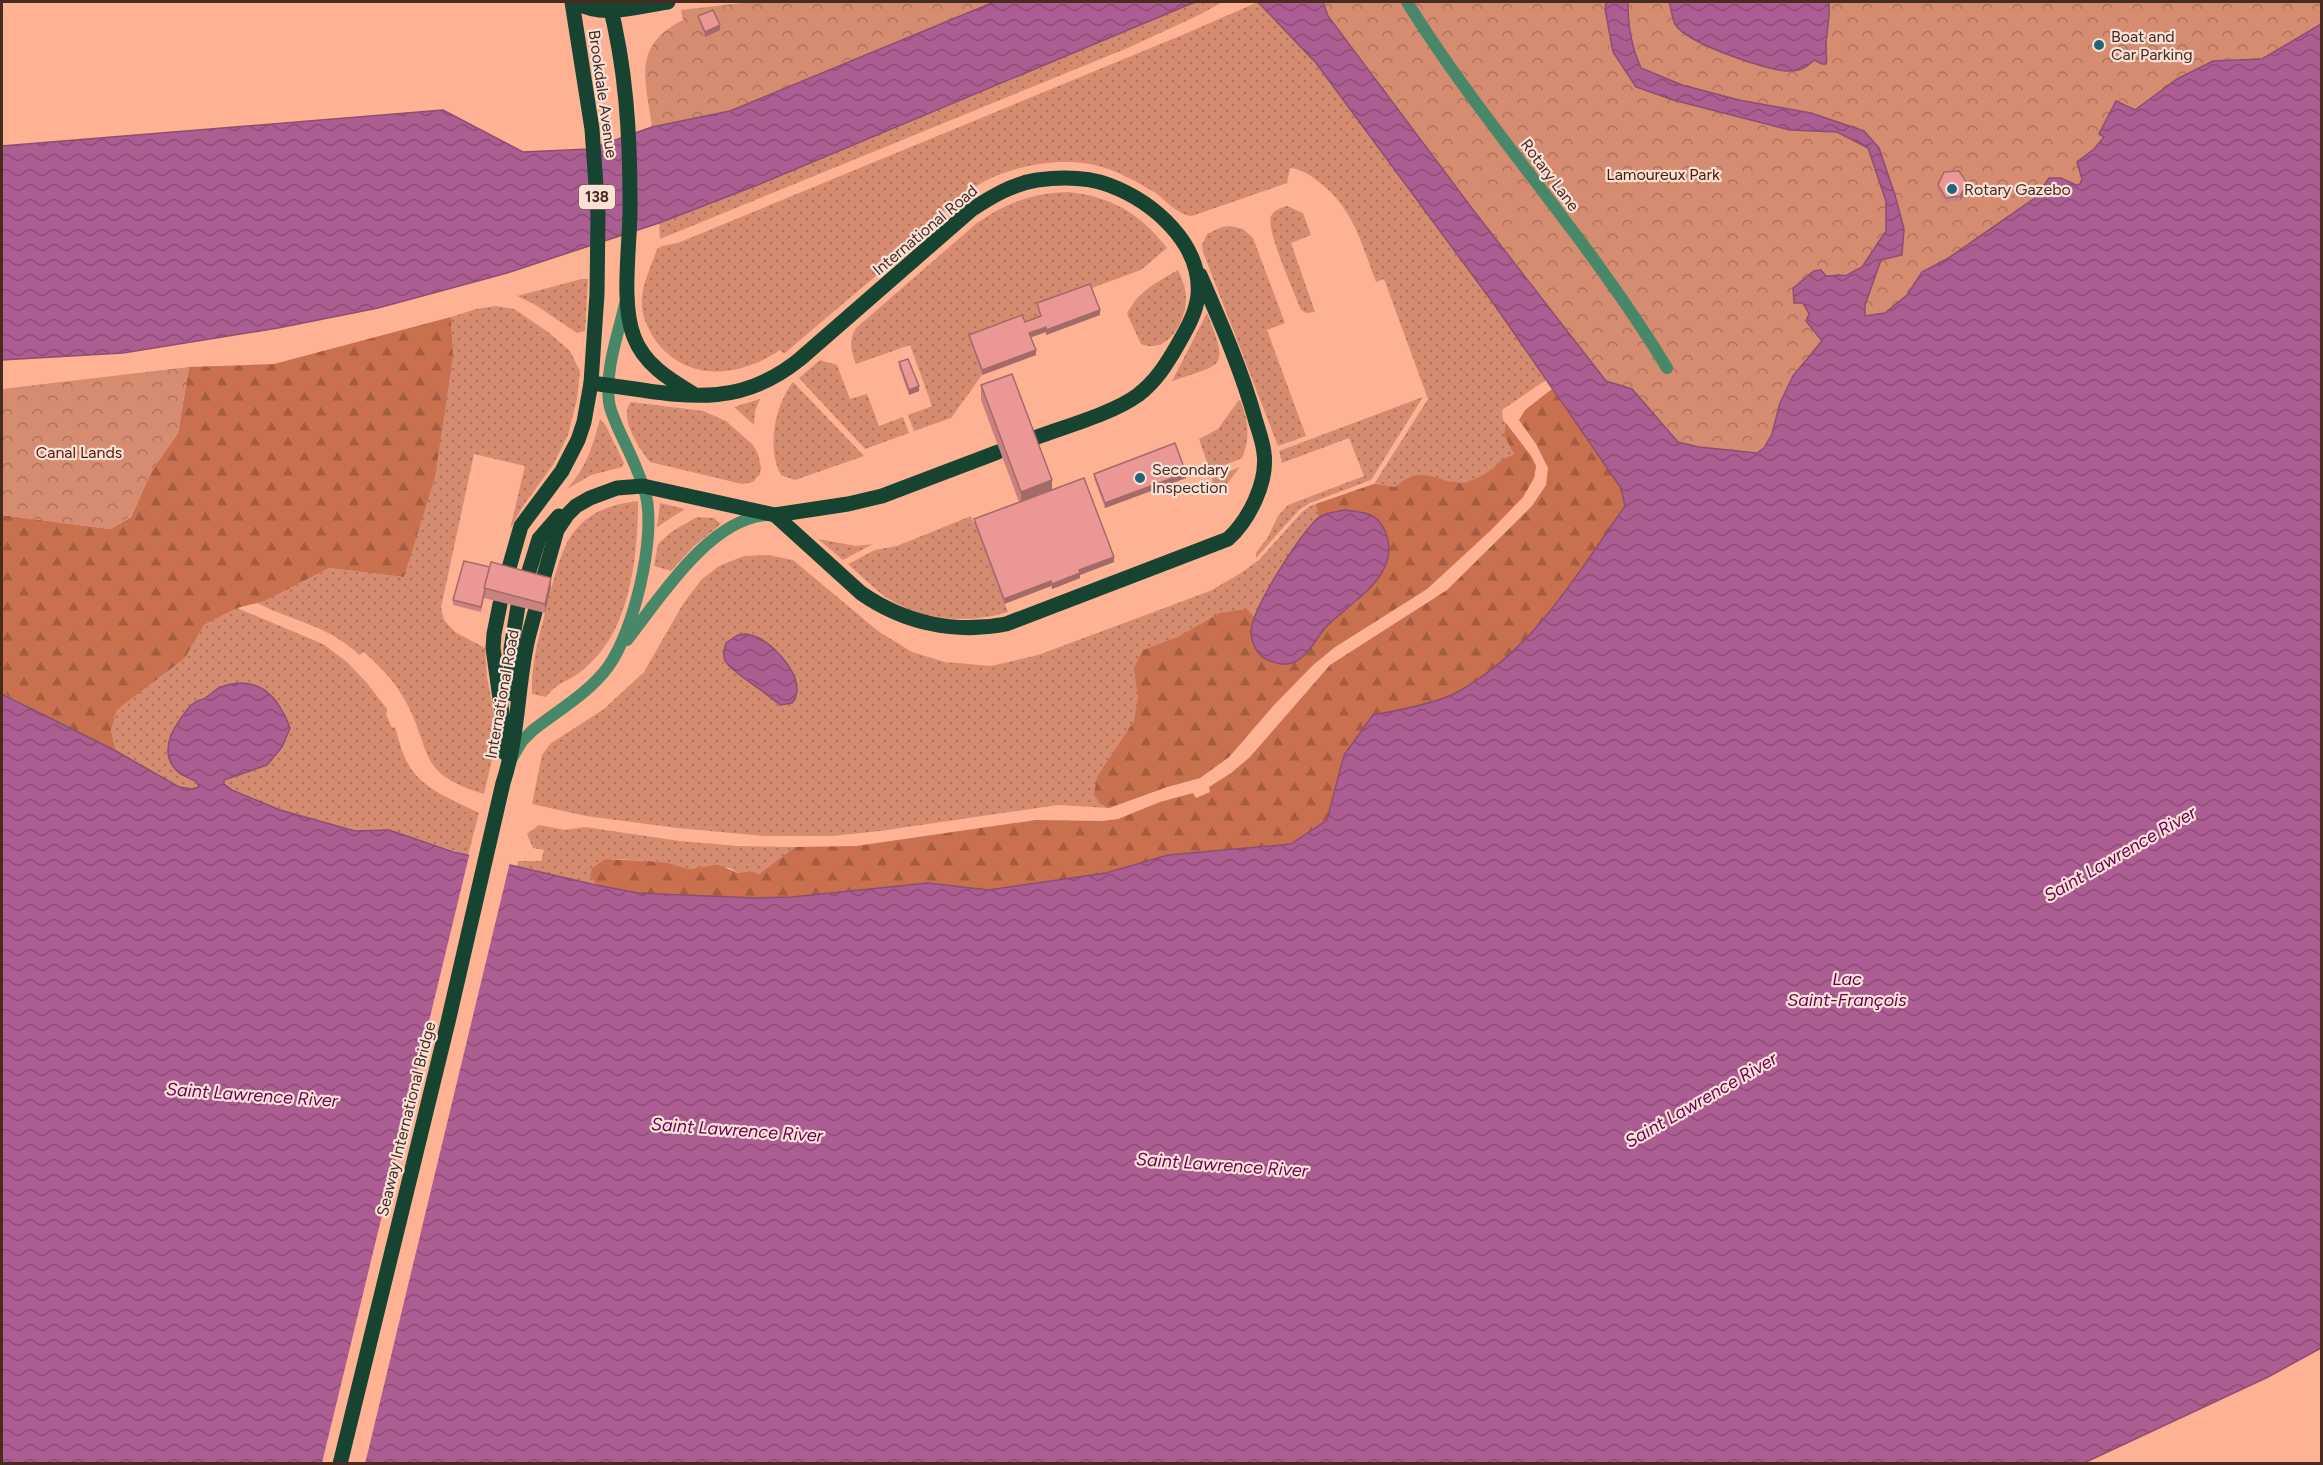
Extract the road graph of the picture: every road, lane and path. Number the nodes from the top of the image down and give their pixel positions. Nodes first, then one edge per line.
1 (573, 2) edge
2 (668, 2) edge
3 (1407, 2) edge
4 (610, 6) edge
5 (1195, 263) junction
6 (627, 294) junction
7 (1667, 368) dead end
8 (591, 383) junction
9 (610, 386) junction
10 (697, 396) junction
11 (1032, 439) edge
12 (998, 452) edge
13 (643, 486) junction
14 (576, 506) junction
15 (775, 515) junction
16 (507, 575) edge
17 (526, 581) edge
18 (542, 583) edge
19 (500, 604) edge
20 (518, 606) edge
21 (535, 612) edge
22 (618, 650) junction
23 (511, 755) junction
24 (503, 783) junction
25 (340, 1464) edge

1 - 4 main road
1 - 8 main road, Brookdale Avenue / 138
2 - 4 main road
3 - 7 street, Rotary Lane
4 - 6 main road, Brookdale Avenue / 138
5 - 10 main road, International Road
5 - 11 main road, International Road
5 - 15 main road
6 - 9 street
6 - 10 main road
8 - 9 main road, International Road
8 - 16 main road
9 - 10 main road, International Road
9 - 13 street
12 - 15 main road
13 - 14 main road
13 - 15 main road
13 - 22 street
14 - 17 main road
14 - 18 main road
15 - 22 street
19 - 24 main road, International Road
20 - 23 main road
21 - 23 main road, International Road
22 - 23 street
23 - 24 main road, International Road
24 - 25 main road, Seaway International Bridge

